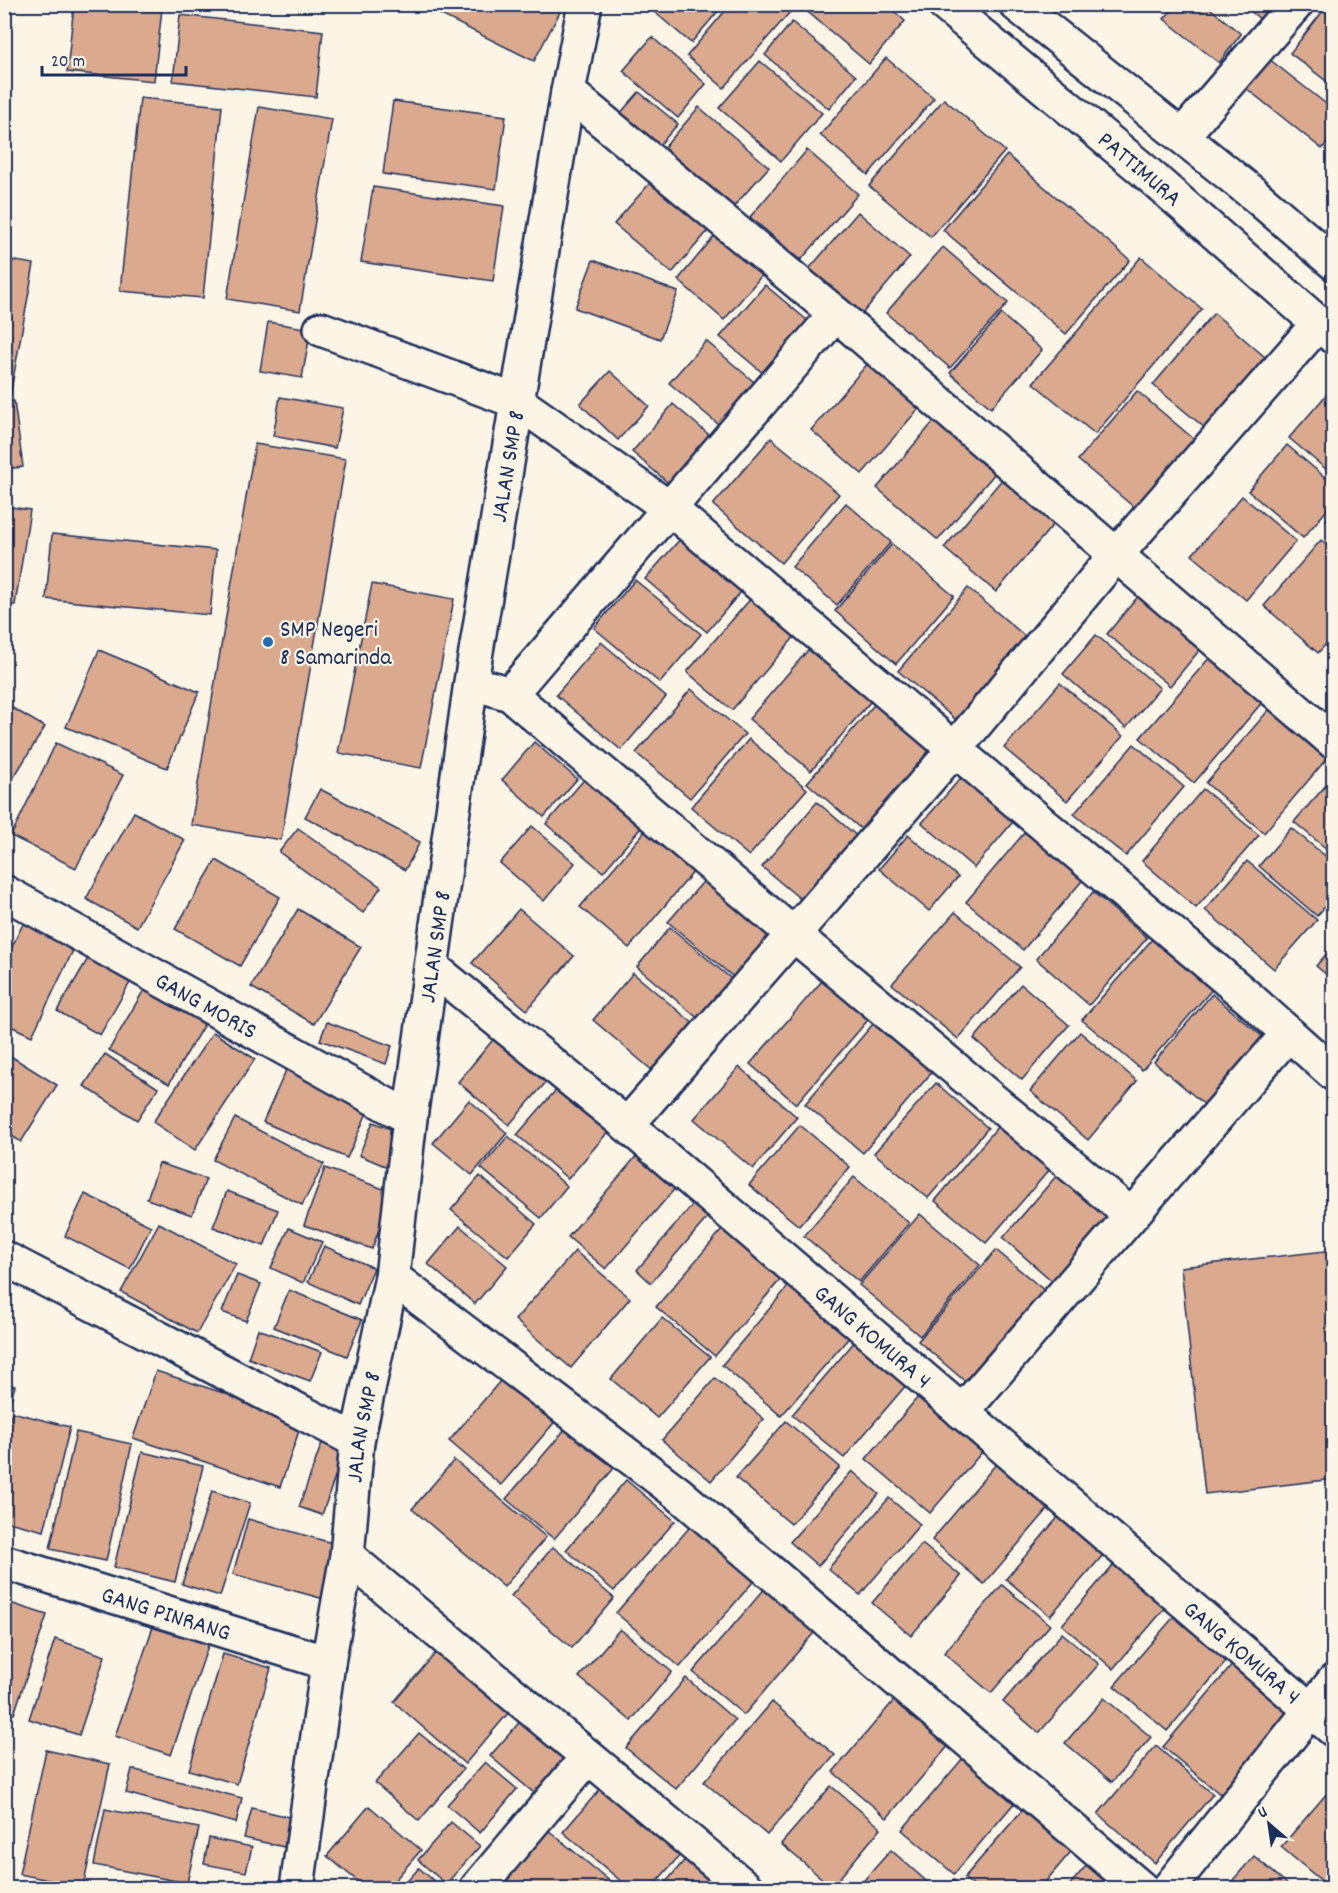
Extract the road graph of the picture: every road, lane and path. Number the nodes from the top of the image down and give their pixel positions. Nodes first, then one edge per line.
1 (585, 4) edge
2 (944, 4) edge
3 (1016, 4) edge
4 (1296, 4) edge
5 (568, 92) junction
6 (1182, 136) junction
7 (1334, 263) edge
8 (836, 314) junction
9 (321, 329) dead end
10 (1326, 331) edge
11 (518, 402) junction
12 (669, 508) junction
13 (1115, 556) junction
14 (471, 682) junction
15 (510, 694) junction
16 (1334, 742) edge
17 (954, 751) junction
18 (4, 892) edge
19 (793, 934) junction
20 (433, 968) junction
21 (1288, 1034) junction
22 (1334, 1074) edge
23 (410, 1118) junction
24 (627, 1125) junction
25 (1131, 1215) junction
26 (4, 1258) edge
27 (392, 1277) junction
28 (962, 1412) junction
29 (357, 1441) junction
30 (346, 1556) junction
31 (4, 1562) edge
32 (328, 1663) junction
33 (1334, 1681) edge
34 (1321, 1720) edge
35 (588, 1757) junction
36 (297, 1888) edge
37 (477, 1888) edge
38 (746, 1888) edge
39 (1141, 1888) edge
40 (1169, 1888) edge

1 - 5 street, JALAN SMP 8
2 - 10 street, PATTIMURA
3 - 6 street, PATTIMURA
4 - 6 street
5 - 8 street
5 - 11 street, JALAN SMP 8
6 - 7 street, PATTIMURA
8 - 12 street
8 - 13 street
9 - 11 street
10 - 13 street
11 - 12 street
11 - 14 street, JALAN SMP 8
12 - 15 street
12 - 17 street
13 - 16 street
13 - 17 street
14 - 15 street
14 - 20 street, JALAN SMP 8
15 - 19 street
17 - 19 street
17 - 21 street
18 - 23 street, GANG MORIS
19 - 24 street
19 - 25 street
20 - 23 street, JALAN SMP 8
20 - 24 street, GANG KOMURA 4
21 - 22 street
21 - 25 street
23 - 27 street, JALAN SMP 8
24 - 28 street, GANG KOMURA 4
25 - 28 street
26 - 29 street
27 - 29 street, JALAN SMP 8
27 - 39 street
28 - 34 street, GANG KOMURA 4
29 - 30 street, JALAN SMP 8
30 - 32 street, JALAN SMP 8
30 - 35 street
31 - 32 street, GANG PINRANG
32 - 36 street, JALAN SMP 8
33 - 34 street
34 - 40 street
35 - 37 street
35 - 38 street

